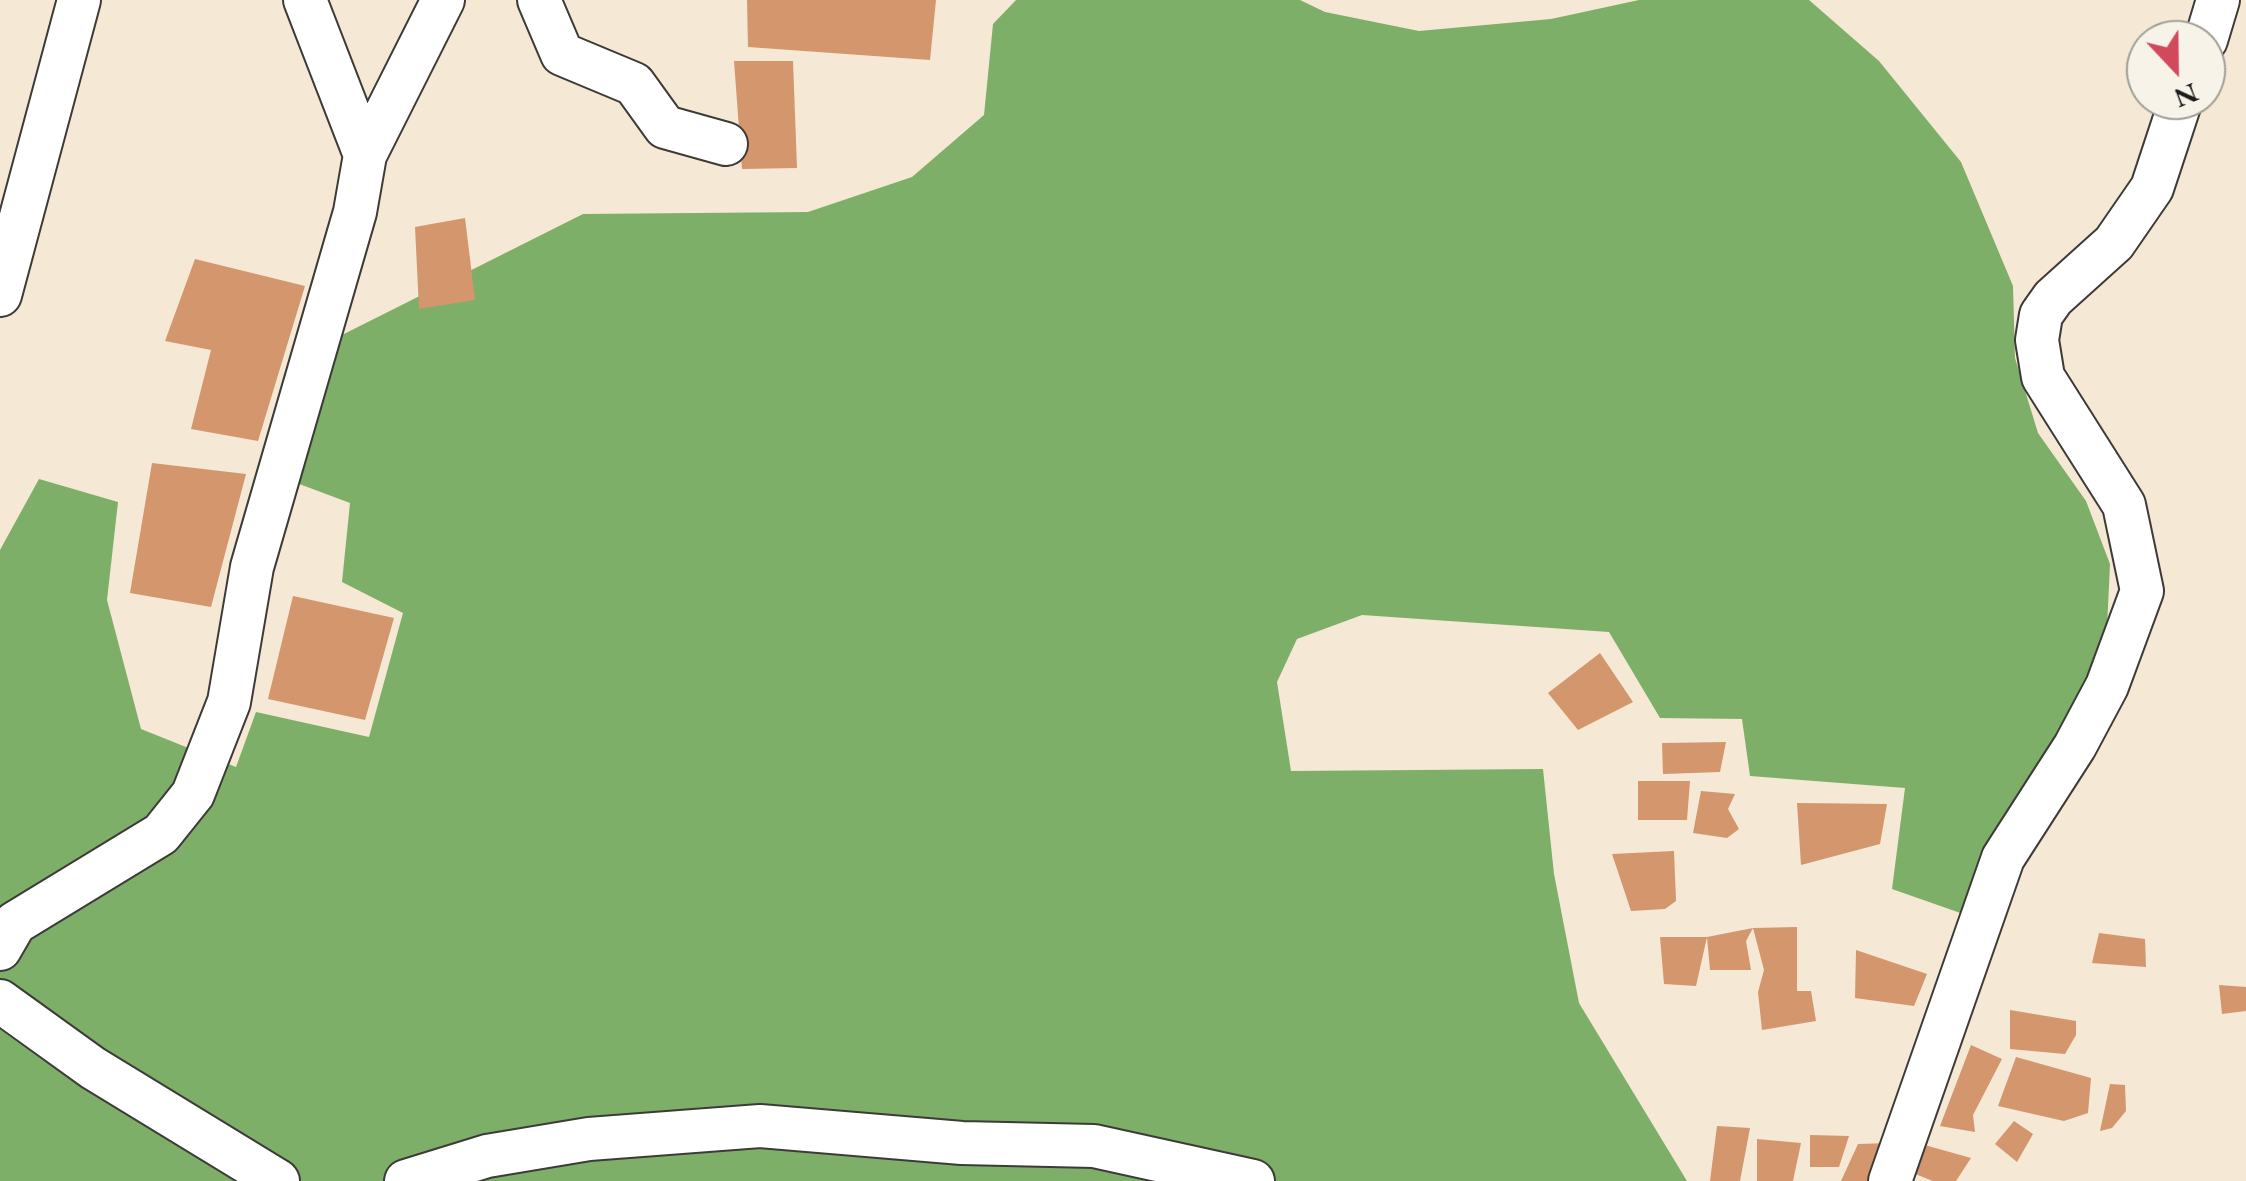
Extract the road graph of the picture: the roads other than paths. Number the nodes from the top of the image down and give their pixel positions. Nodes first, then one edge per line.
1 (79, 0) edge
2 (305, 0) edge
3 (443, 0) edge
4 (539, 0) edge
5 (2174, 120) edge
6 (726, 144) dead end
7 (365, 155) junction
8 (0, 295) edge
9 (0, 949) edge
10 (0, 1001) edge
11 (278, 1181) edge
12 (406, 1181) edge
13 (1252, 1181) edge
14 (1890, 1181) edge

1 - 8 street
2 - 7 street
3 - 7 street
4 - 6 street
5 - 14 street
7 - 9 street
10 - 11 street
12 - 13 street

